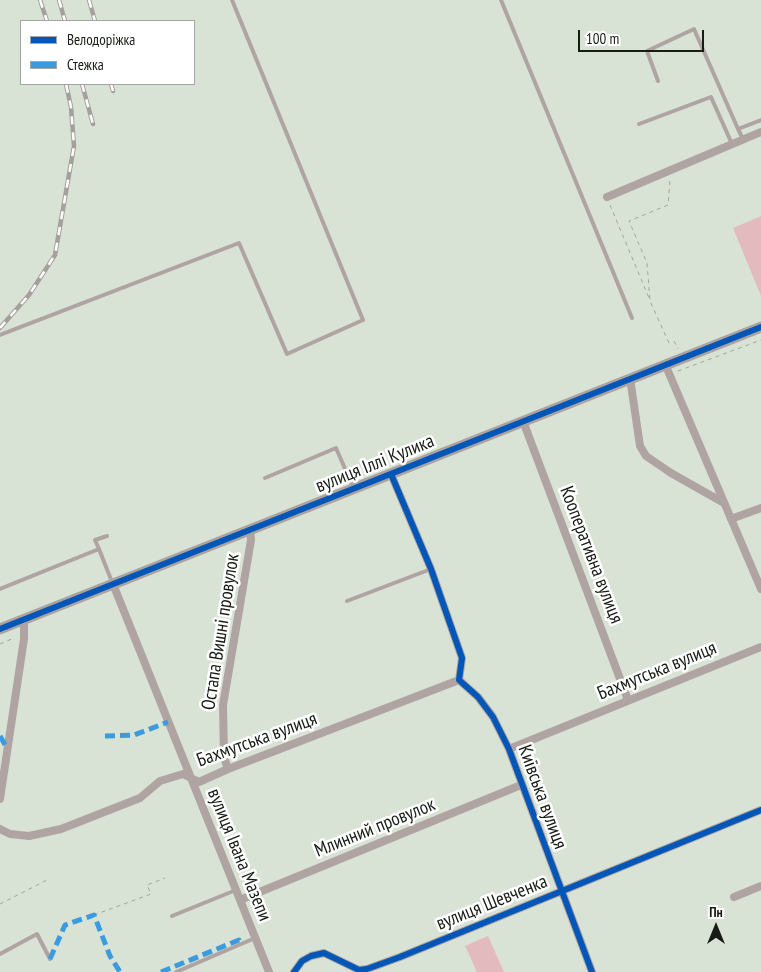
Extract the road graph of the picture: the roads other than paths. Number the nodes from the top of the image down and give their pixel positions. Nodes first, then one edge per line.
1 (232, 0) edge
2 (502, 0) edge
3 (658, 81) dead end
4 (761, 120) edge
5 (639, 124) dead end
6 (738, 129) junction
7 (761, 132) edge
8 (744, 139) junction
9 (732, 144) junction
10 (607, 197) road end
11 (632, 318) dead end
12 (761, 327) edge
13 (0, 335) edge
14 (665, 364) junction
15 (630, 378) junction
16 (523, 421) junction
17 (392, 474) junction
18 (266, 478) dead end
19 (354, 489) junction
20 (724, 503) junction
21 (761, 508) edge
22 (731, 519) junction
23 (250, 529) junction
24 (107, 536) dead end
25 (99, 549) junction
26 (430, 569) junction
27 (112, 584) junction
28 (0, 589) edge
29 (761, 589) edge
30 (347, 601) dead end
31 (24, 619) junction
32 (0, 628) edge
33 (761, 647) edge
34 (460, 680) junction
35 (628, 700) junction
36 (509, 748) junction
37 (228, 769) junction
38 (190, 777) junction
39 (522, 785) junction
40 (0, 799) edge
41 (761, 810) edge
42 (0, 829) edge
43 (761, 886) edge
44 (236, 890) junction
45 (561, 891) junction
46 (734, 897) dead end
47 (240, 900) junction
48 (172, 916) dead end
49 (255, 938) junction
50 (0, 954) edge
51 (50, 959) dead end
52 (176, 972) edge
53 (268, 972) edge
54 (294, 972) edge
55 (592, 972) edge

1 - 13 lane
2 - 11 lane
3 - 6 lane
4 - 6 lane
5 - 9 lane
6 - 8 lane
7 - 8 street
8 - 9 street
9 - 10 street
12 - 14 street, вулиця Іллі Кулика
14 - 15 street, вулиця Іллі Кулика
14 - 20 street
15 - 16 street, вулиця Іллі Кулика
15 - 20 street
16 - 17 street, вулиця Іллі Кулика
16 - 35 street, Кооперативна вулиця
17 - 19 street, вулиця Іллі Кулика
17 - 26 street
18 - 19 lane
19 - 23 street, вулиця Іллі Кулика
20 - 22 street
21 - 22 street
22 - 29 street
23 - 27 street, вулиця Іллі Кулика
23 - 37 street, Остапа Вишні провулок
24 - 25 lane
25 - 27 lane
25 - 28 lane
26 - 30 lane
26 - 34 street
27 - 31 street, вулиця Іллі Кулика
27 - 38 street, вулиця Івана Мазепи
31 - 32 street, вулиця Іллі Кулика
31 - 40 street
33 - 35 street, Бахмутська вулиця
34 - 36 street, Київська вулиця
34 - 37 street, Бахмутська вулиця
35 - 36 street, Бахмутська вулиця
36 - 39 street, Київська вулиця
37 - 38 street, Бахмутська вулиця
38 - 42 street, Бахмутська вулиця
38 - 44 street, вулиця Івана Мазепи
39 - 45 street, Київська вулиця
39 - 47 street, Млинний провулок
41 - 45 street, вулиця Шевченка
43 - 46 street
44 - 47 street, вулиця Івана Мазепи
44 - 48 lane
45 - 54 street, вулиця Шевченка
45 - 55 street, Київська вулиця
47 - 49 street, вулиця Івана Мазепи
49 - 52 lane
49 - 53 street, вулиця Івана Мазепи
50 - 51 lane

